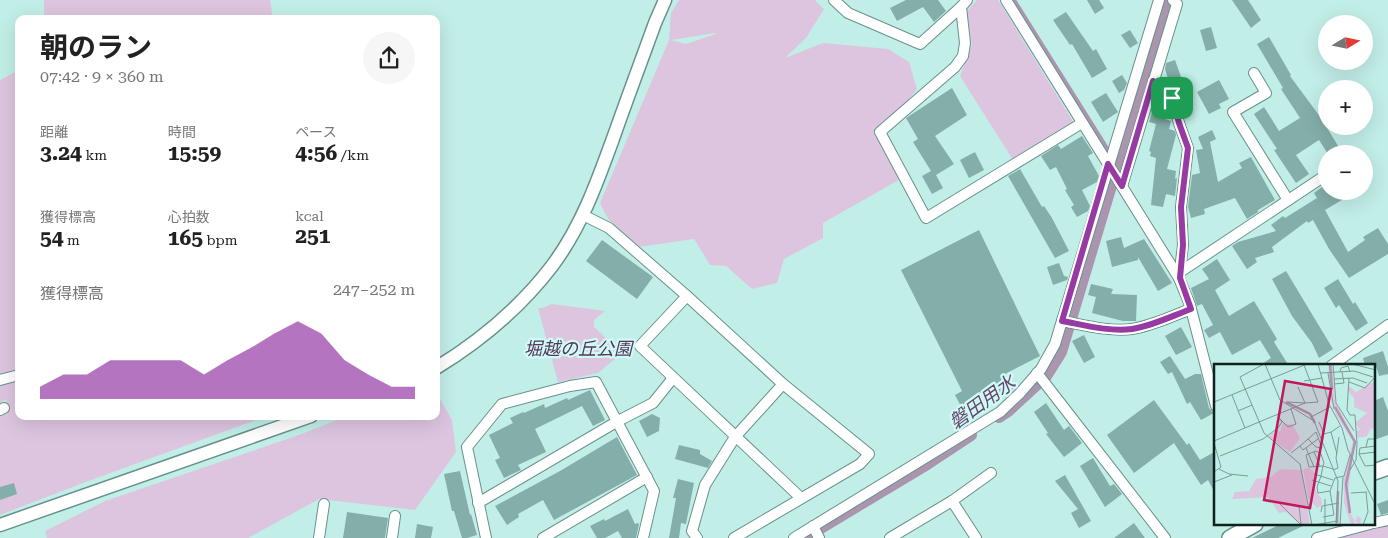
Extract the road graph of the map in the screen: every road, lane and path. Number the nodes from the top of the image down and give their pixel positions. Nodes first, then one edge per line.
1 (665, 0) edge
2 (834, 0) edge
3 (1006, 0) edge
4 (1159, 0) edge
5 (1172, 0) edge
6 (964, 4) edge
7 (1254, 73) dead end
8 (1153, 81) junction
9 (1082, 122) junction
10 (1108, 164) junction
11 (1318, 180) edge
12 (1122, 186) junction
13 (1288, 200) junction
14 (583, 215) junction
15 (1180, 275) junction
16 (687, 296) junction
17 (1191, 309) junction
18 (1062, 321) junction
19 (1388, 325) edge
20 (1334, 364) edge
21 (440, 365) edge
22 (1037, 374) junction
23 (15, 376) edge
24 (673, 378) junction
25 (0, 380) edge
26 (784, 384) junction
27 (1214, 398) edge
28 (300, 420) edge
29 (618, 421) junction
30 (735, 437) junction
31 (1388, 467) edge
32 (1376, 471) edge
33 (991, 473) dead end
34 (647, 477) junction
35 (801, 498) junction
36 (952, 501) junction
37 (478, 503) junction
38 (324, 504) dead end
39 (395, 516) dead end
40 (0, 525) edge
41 (813, 526) junction
42 (1251, 526) edge
43 (1362, 526) edge
44 (319, 538) edge
45 (392, 538) edge
46 (486, 538) edge
47 (543, 538) edge
48 (643, 538) edge
49 (697, 538) edge
50 (734, 538) edge
51 (794, 538) edge
52 (819, 538) edge
53 (890, 538) edge
54 (976, 538) edge
55 (1165, 538) edge
56 (1230, 538) edge
57 (1317, 538) edge

1 - 14 street
2 - 6 street
3 - 9 street
4 - 10 street
5 - 8 street
6 - 9 street
7 - 13 street
8 - 12 street
8 - 15 street
9 - 10 street
10 - 12 street
10 - 18 street
11 - 13 street
12 - 15 street
13 - 15 street
14 - 16 street
14 - 21 street
15 - 17 street
16 - 24 street
16 - 26 street
17 - 18 street
17 - 27 street
18 - 22 street
19 - 20 street
22 - 41 street
22 - 55 street
23 - 25 street
24 - 29 street
24 - 30 street
26 - 30 street
26 - 35 street
28 - 40 street
29 - 34 street
29 - 37 street
29 - 37 street
30 - 35 street
30 - 49 street
31 - 32 main road
33 - 36 street
34 - 47 street
34 - 48 street
35 - 50 street
36 - 53 street
36 - 54 street
37 - 46 street
38 - 44 street
39 - 45 street
41 - 51 street
41 - 52 street
42 - 56 main road
43 - 57 street

